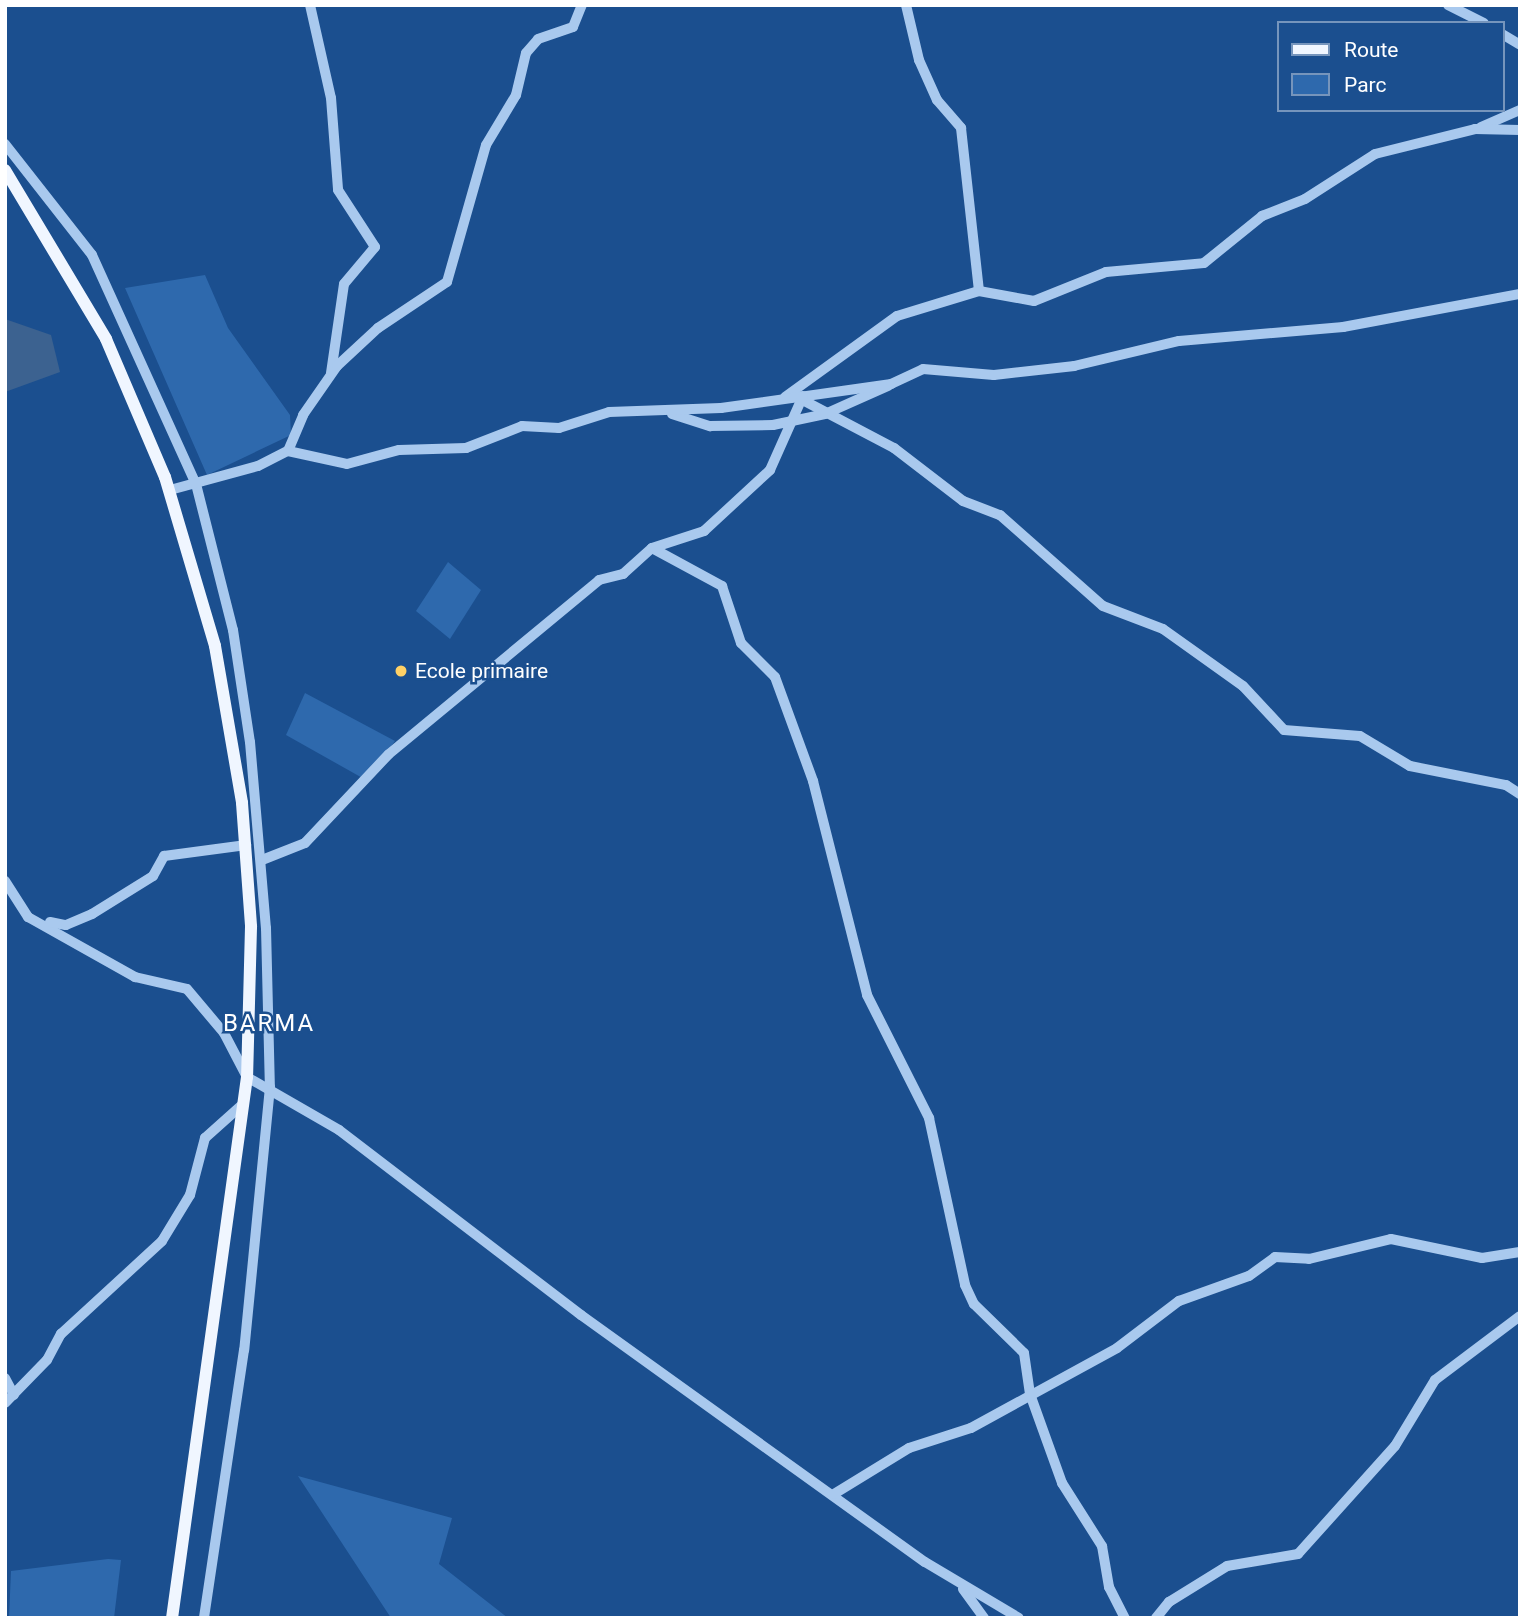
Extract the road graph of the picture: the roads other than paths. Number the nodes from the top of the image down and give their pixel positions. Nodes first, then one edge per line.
1 (310, 5) edge
2 (582, 5) edge
3 (906, 5) edge
4 (1448, 5) edge
5 (1480, 21) edge
6 (1504, 35) edge
7 (1520, 46) edge
8 (1520, 110) edge
9 (1475, 129) junction
10 (1520, 130) edge
11 (5, 144) edge
12 (5, 170) edge
13 (979, 291) junction
14 (1520, 294) edge
15 (330, 376) junction
16 (808, 380) junction
17 (891, 384) junction
18 (800, 397) junction
19 (783, 398) junction
20 (664, 411) junction
21 (825, 414) junction
22 (795, 419) junction
23 (288, 451) junction
24 (196, 484) junction
25 (170, 490) junction
26 (652, 548) junction
27 (1520, 794) edge
28 (246, 845) junction
29 (262, 860) junction
30 (5, 881) edge
31 (40, 922) junction
32 (247, 1077) junction
33 (270, 1087) junction
34 (243, 1104) junction
35 (1520, 1252) edge
36 (1520, 1316) edge
37 (5, 1378) edge
38 (1030, 1394) junction
39 (14, 1395) junction
40 (5, 1403) edge
41 (834, 1494) junction
42 (959, 1584) junction
43 (172, 1618) edge
44 (204, 1618) edge
45 (984, 1618) edge
46 (1019, 1618) edge
47 (1125, 1618) edge
48 (1156, 1618) edge

1 - 15 street
2 - 15 street
3 - 13 street
4 - 5 street
6 - 7 street
8 - 9 street
9 - 10 street
9 - 13 street
11 - 24 street
12 - 25 main road
13 - 16 street
14 - 17 street
15 - 23 street
16 - 18 street
16 - 19 street
17 - 18 street
17 - 21 street
18 - 19 street
18 - 21 street
18 - 22 street
19 - 20 street
20 - 22 street
20 - 23 street
21 - 22 street
21 - 27 street
22 - 26 street
23 - 24 street
24 - 25 street
24 - 29 street
25 - 28 main road
26 - 29 street
26 - 38 street
28 - 31 street
28 - 32 main road
29 - 33 street
30 - 31 street
31 - 32 street
32 - 33 street
32 - 34 main road
33 - 41 street
33 - 44 street
34 - 39 street
34 - 43 main road
35 - 38 street
36 - 48 street
37 - 39 street
38 - 41 street
38 - 47 street
39 - 40 street
41 - 42 street
42 - 45 street
42 - 46 street

